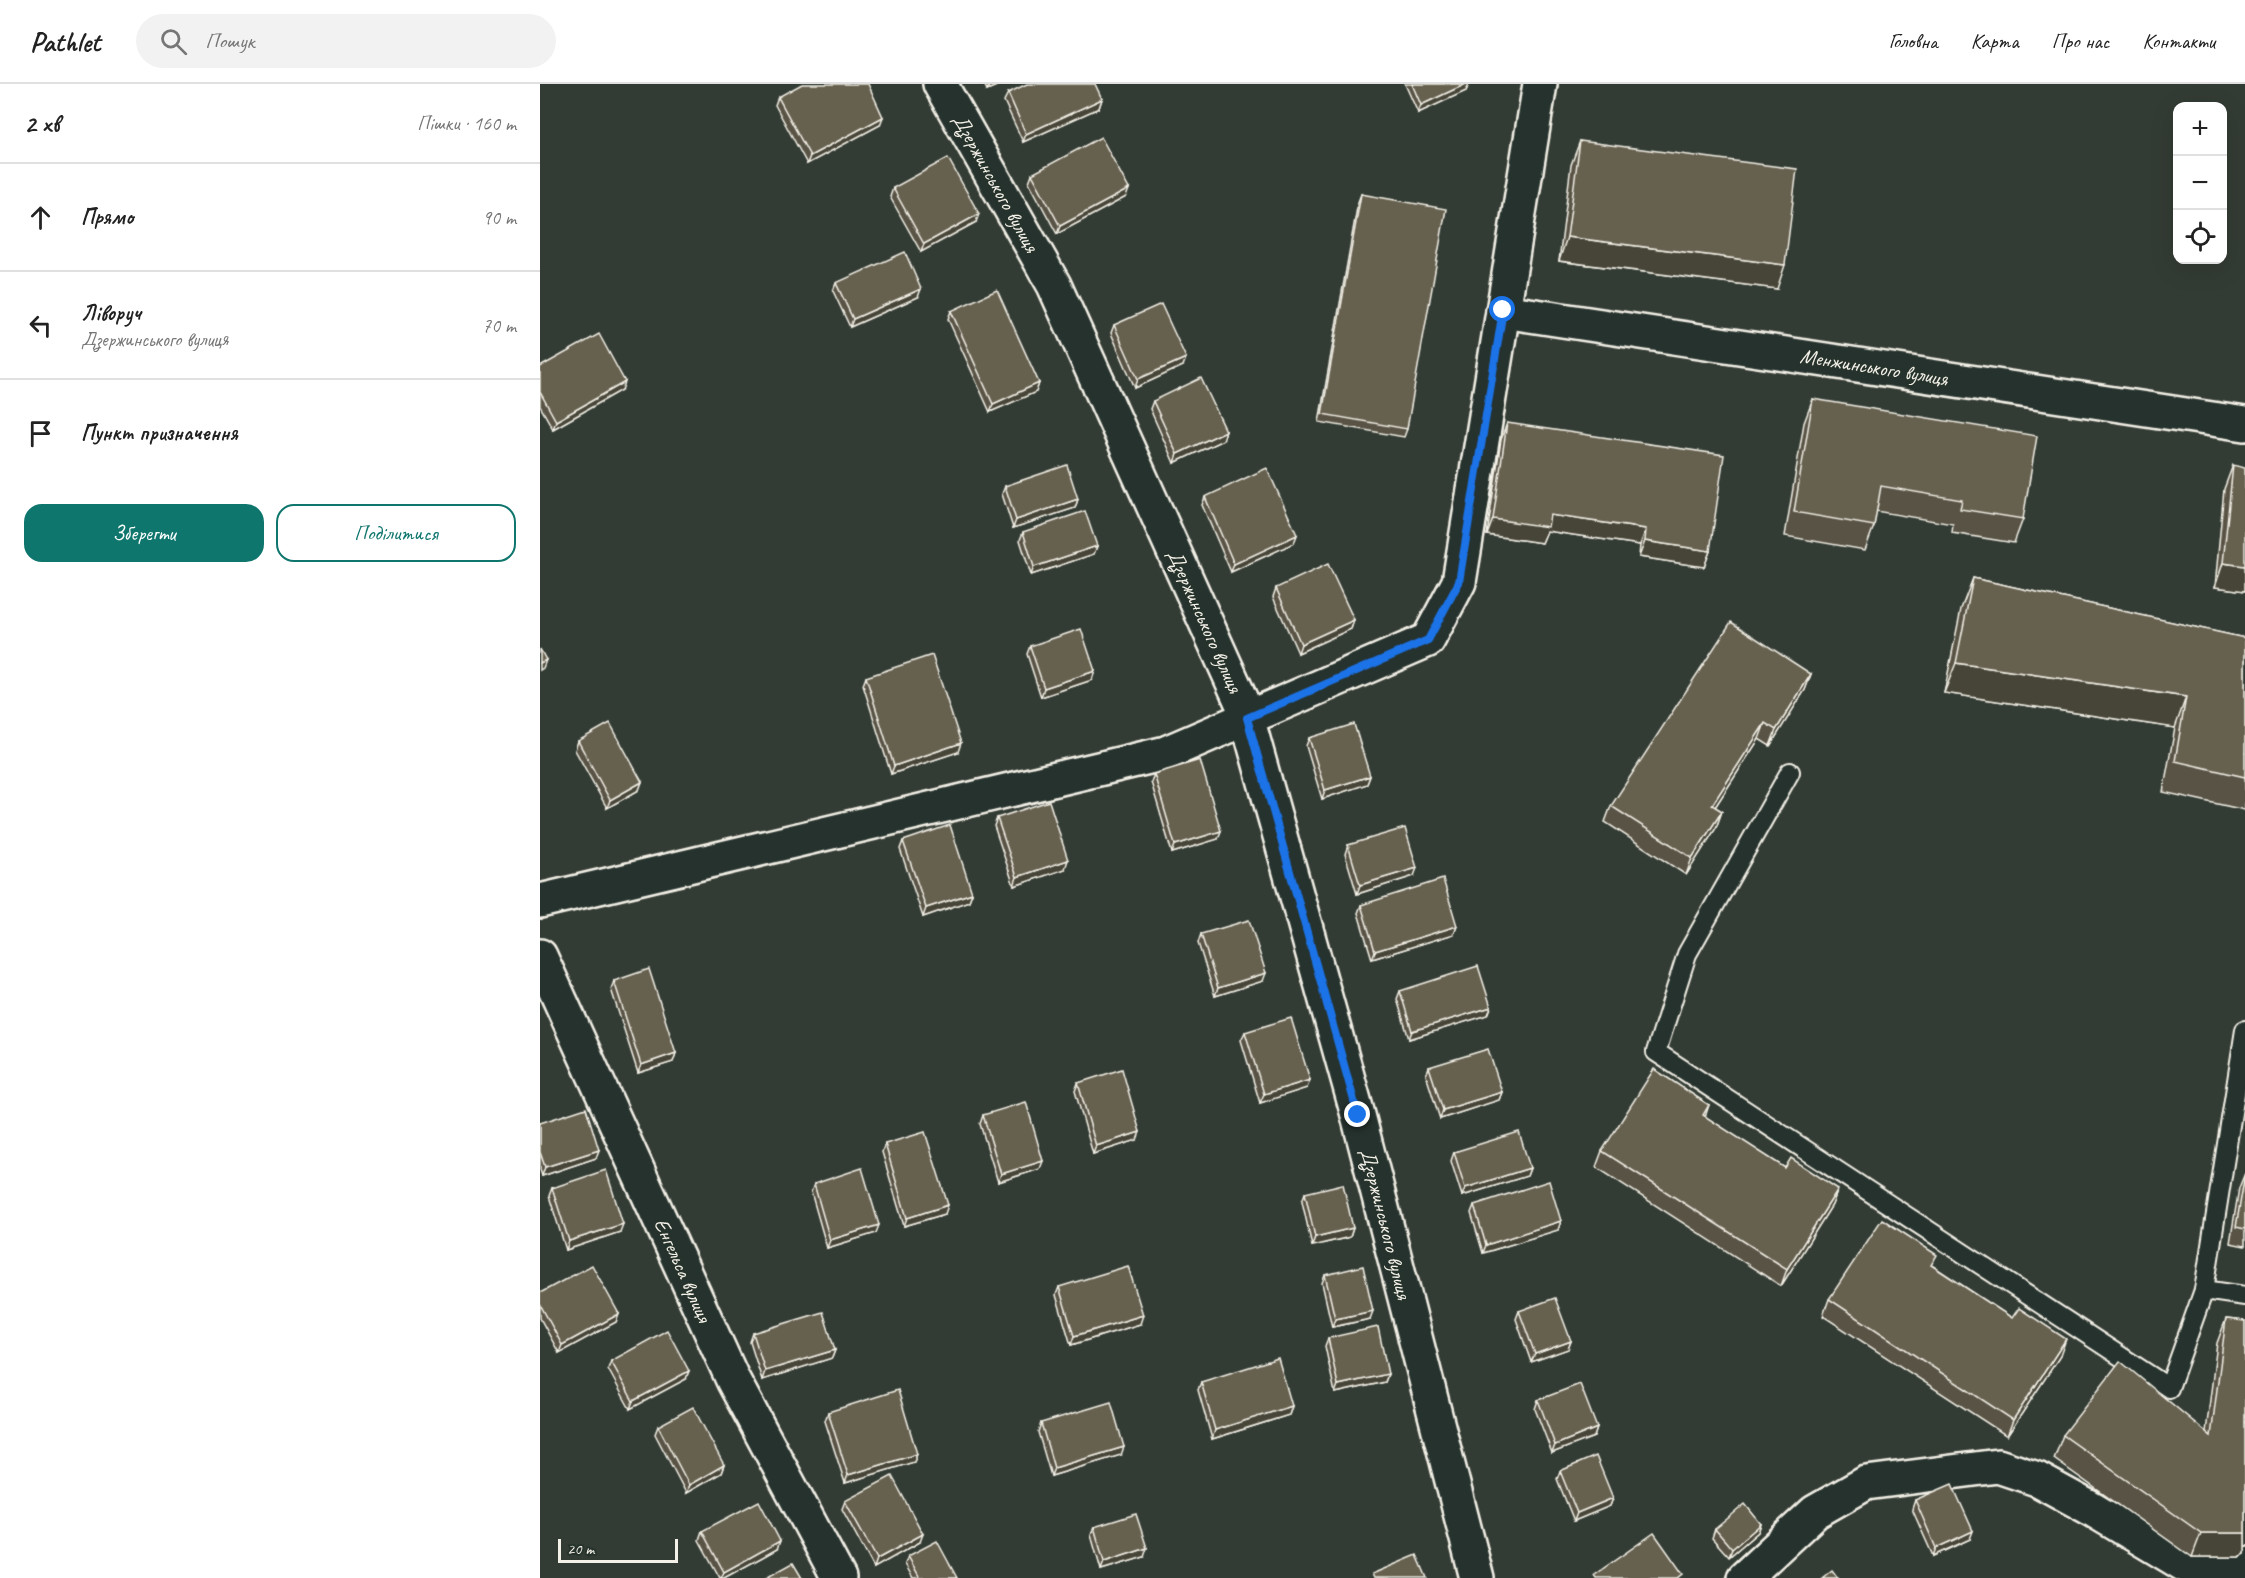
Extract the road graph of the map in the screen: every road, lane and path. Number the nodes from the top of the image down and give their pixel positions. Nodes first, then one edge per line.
1 (940, 84) edge
2 (1540, 84) edge
3 (1503, 310) junction
4 (2245, 424) edge
5 (1247, 718) junction
6 (1790, 772) dead end
7 (540, 902) edge
8 (540, 956) edge
9 (2245, 1030) edge
10 (2204, 1290) junction
11 (2245, 1296) edge
12 (2245, 1564) edge
13 (838, 1578) edge
14 (1477, 1578) edge
15 (1744, 1578) edge

1 - 5 street, Дзержинського вулиця
2 - 3 street
3 - 4 street, Менжинського вулиця
3 - 5 street
5 - 7 street
5 - 14 street, Дзержинського вулиця
6 - 10 lane
8 - 13 street, Енгельса вулиця
9 - 10 lane
10 - 11 lane
12 - 15 street

